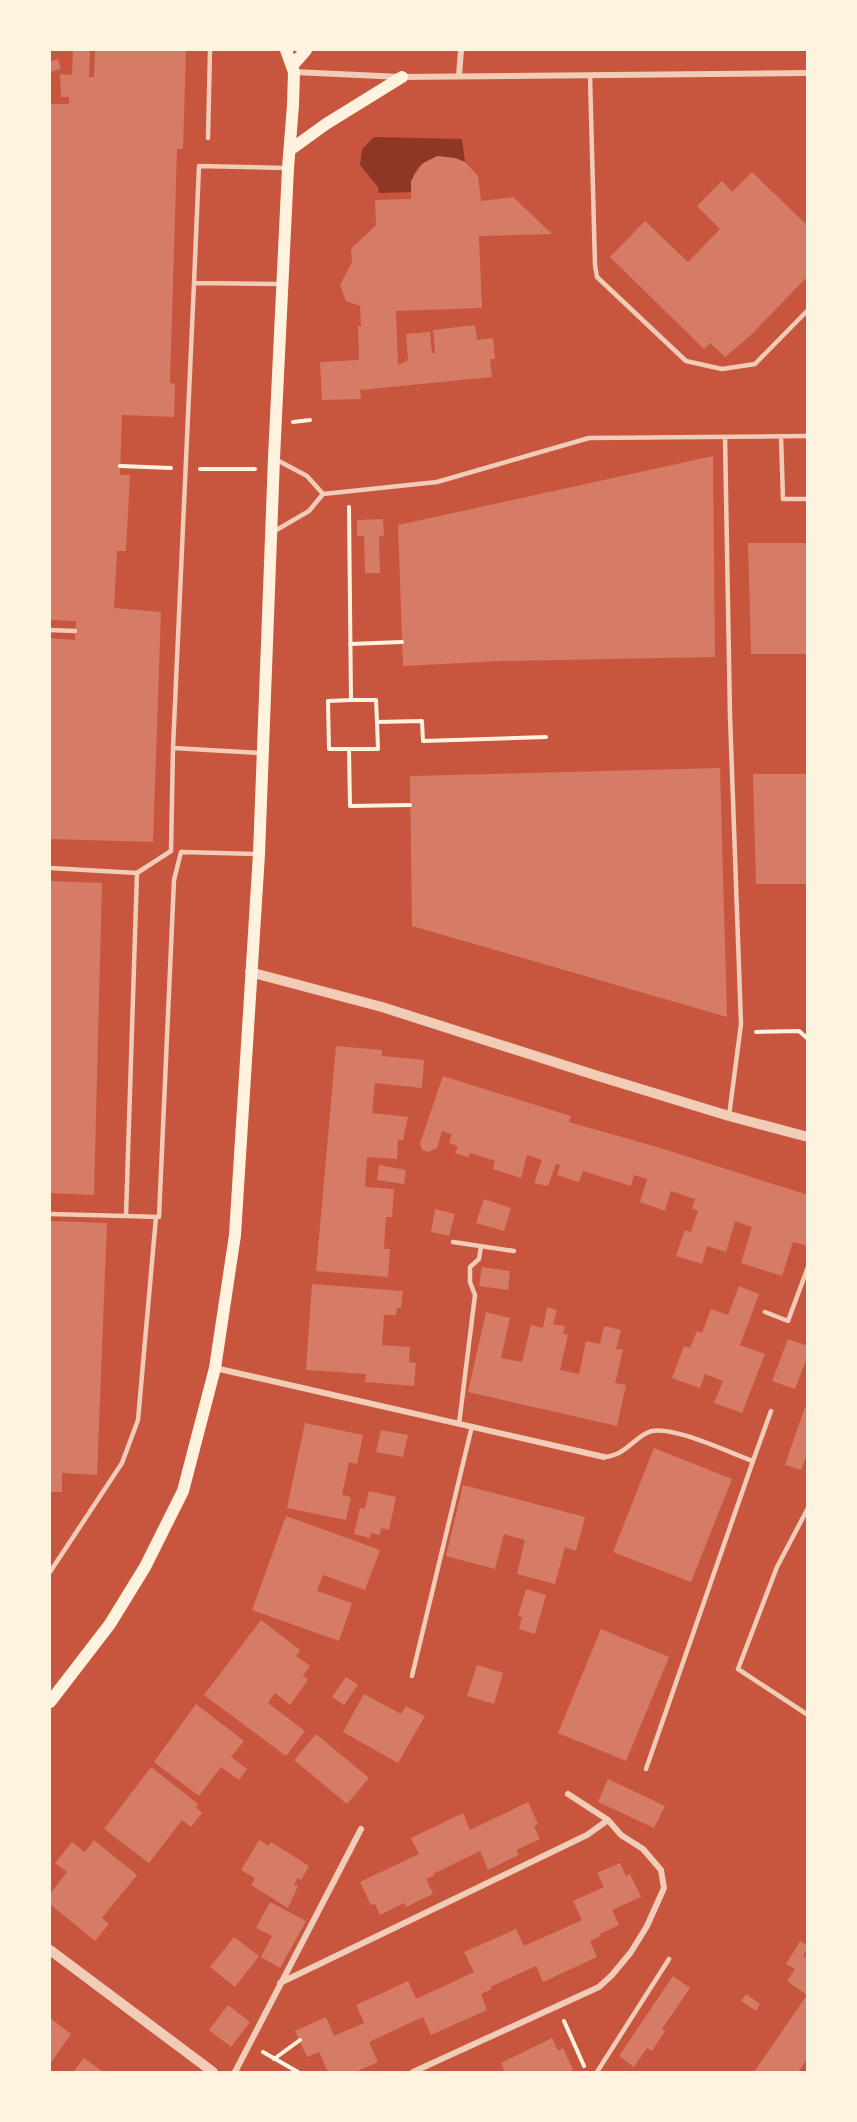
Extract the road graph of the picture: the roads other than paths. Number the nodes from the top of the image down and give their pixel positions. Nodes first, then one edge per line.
1 (210, 50) edge
2 (286, 50) edge
3 (306, 50) edge
4 (461, 50) edge
5 (294, 69) junction
6 (807, 73) edge
7 (459, 76) junction
8 (590, 76) junction
9 (402, 77) junction
10 (208, 138) dead end
11 (290, 150) junction
12 (288, 168) junction
13 (194, 283) junction
14 (282, 284) junction
15 (807, 310) edge
16 (781, 436) junction
17 (807, 436) edge
18 (725, 437) junction
19 (274, 458) junction
20 (323, 494) junction
21 (807, 499) edge
22 (271, 533) junction
23 (50, 630) edge
24 (75, 631) dead end
25 (173, 748) junction
26 (263, 753) junction
27 (171, 851) junction
28 (181, 852) junction
29 (259, 854) junction
30 (50, 868) edge
31 (137, 873) junction
32 (250, 972) junction
33 (729, 1116) junction
34 (807, 1137) edge
35 (50, 1214) edge
36 (126, 1216) junction
37 (156, 1217) junction
38 (453, 1242) dead end
39 (481, 1246) junction
40 (514, 1251) dead end
41 (807, 1267) edge
42 (765, 1312) dead end
43 (215, 1368) junction
44 (771, 1411) dead end
45 (459, 1424) junction
46 (472, 1426) junction
47 (604, 1457) joint
48 (753, 1461) junction
49 (807, 1508) edge
50 (50, 1572) edge
51 (411, 1676) dead end
52 (50, 1702) edge
53 (807, 1715) edge
54 (646, 1769) dead end
55 (568, 1794) dead end
56 (608, 1820) junction
57 (360, 1829) dead end
58 (50, 1950) edge
59 (669, 1959) dead end
60 (280, 1983) junction
61 (213, 2073) edge
62 (235, 2073) edge
63 (413, 2073) edge
64 (597, 2073) edge

1 - 10 lane
2 - 5 main road
3 - 5 main road
4 - 7 street
5 - 9 street
5 - 11 main road
6 - 8 street
7 - 8 street
7 - 9 street
8 - 15 lane
9 - 11 main road
11 - 12 main road
12 - 13 lane
12 - 14 main road
13 - 14 lane
13 - 25 lane
14 - 19 main road
16 - 17 lane
16 - 18 lane
16 - 21 lane
18 - 20 lane
18 - 33 lane
19 - 20 lane
19 - 22 main road
20 - 22 lane
22 - 26 main road
23 - 24 lane
25 - 26 lane
25 - 27 lane
26 - 29 main road
27 - 28 lane
27 - 31 lane
28 - 29 lane
28 - 37 lane
29 - 32 main road
30 - 31 lane
31 - 36 lane
32 - 33 street
32 - 43 main road
33 - 34 street
35 - 36 lane
36 - 37 lane
37 - 50 lane
38 - 39 lane
39 - 40 lane
39 - 45 lane
41 - 42 lane
43 - 45 street
43 - 52 main road
44 - 48 lane
45 - 46 street
46 - 47 street
46 - 51 lane
47 - 48 lane
48 - 54 lane
49 - 53 lane
55 - 56 street
56 - 60 street
56 - 63 street
57 - 60 street
58 - 61 street
59 - 64 lane
60 - 62 street

